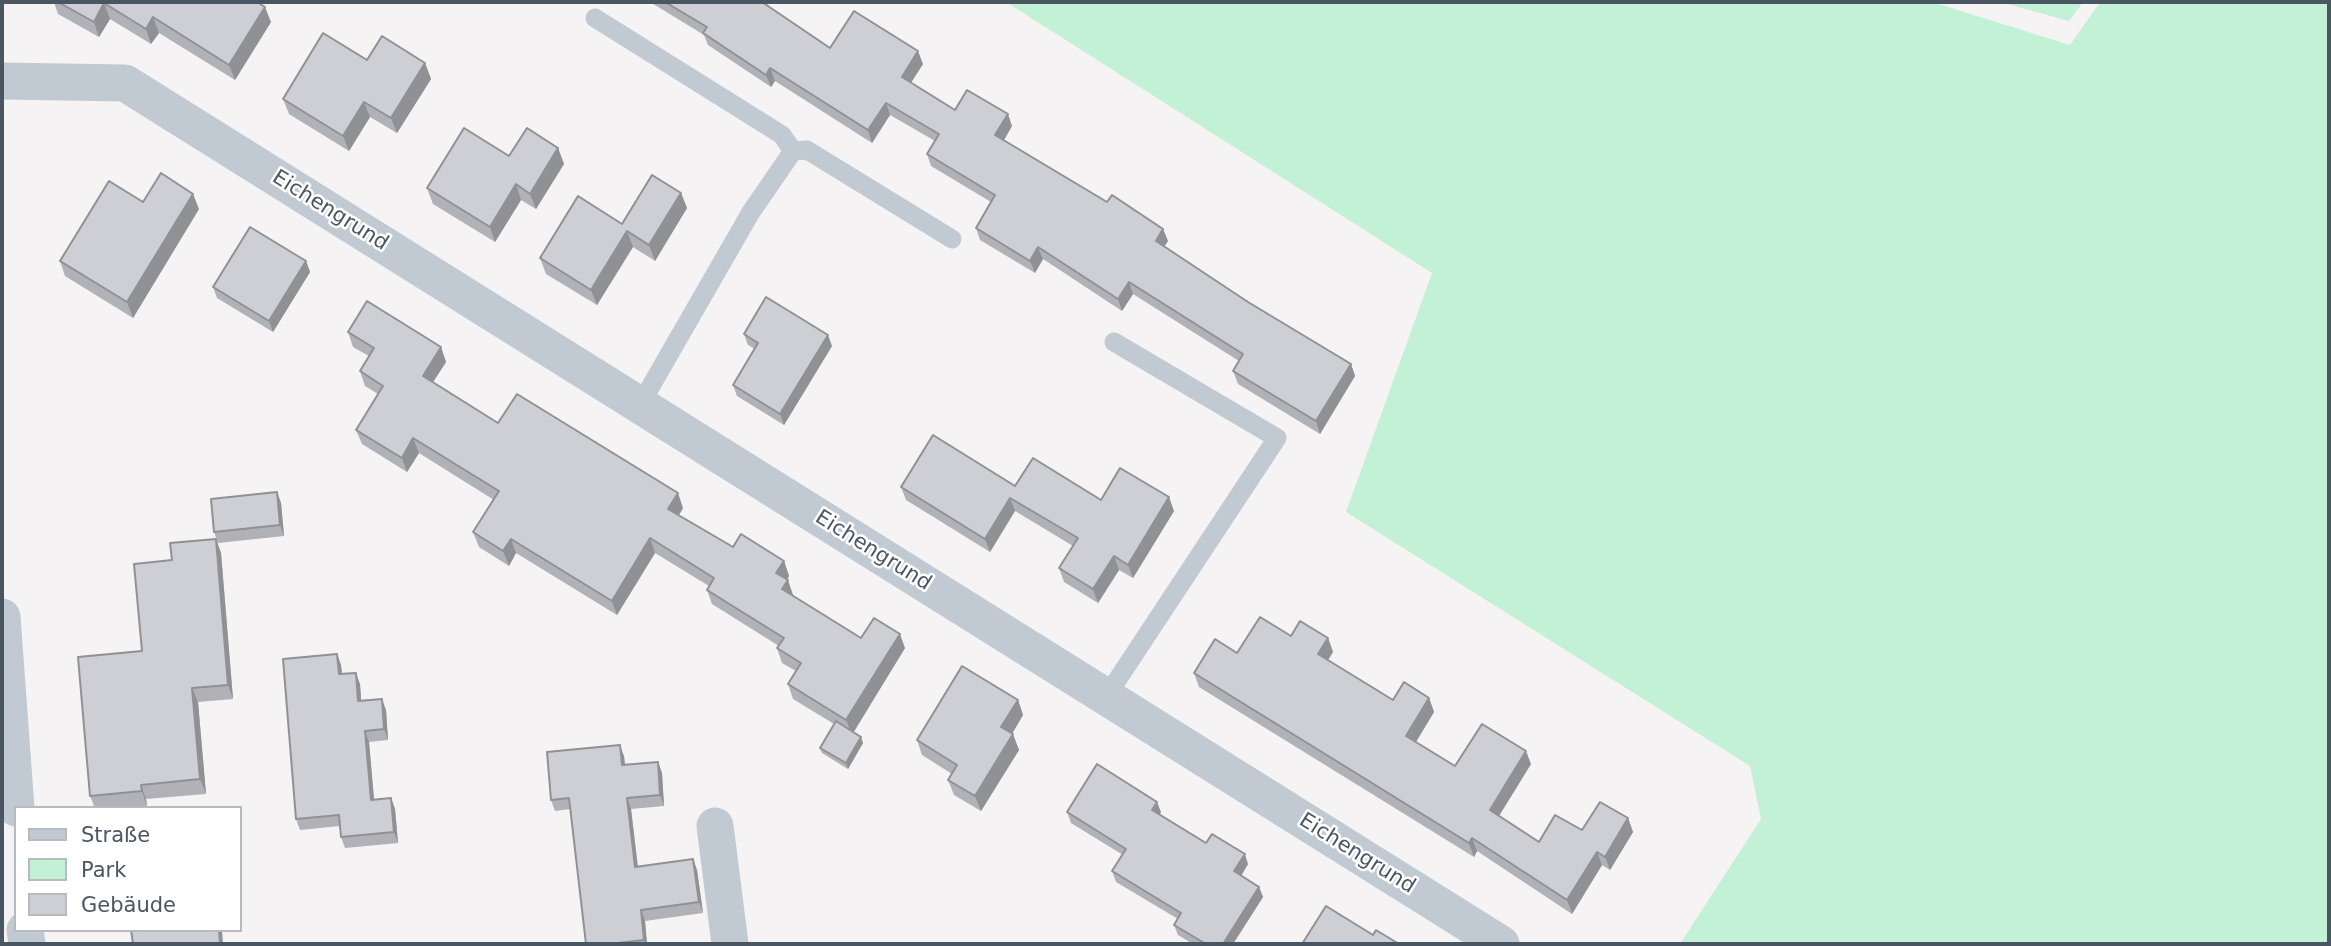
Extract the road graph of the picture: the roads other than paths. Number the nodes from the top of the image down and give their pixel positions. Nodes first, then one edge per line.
1 (595, 18) dead end
2 (2, 81) edge
3 (793, 151) junction
4 (951, 239) dead end
5 (1114, 342) dead end
6 (640, 405) junction
7 (2, 620) edge
8 (1106, 697) junction
9 (16, 806) edge
10 (715, 826) dead end
11 (730, 944) edge
12 (1501, 944) edge

1 - 3 lane
2 - 6 street, Eichengrund
3 - 4 lane
3 - 6 lane
5 - 8 lane
6 - 8 street, Eichengrund
7 - 9 street
8 - 12 street, Eichengrund
10 - 11 street

